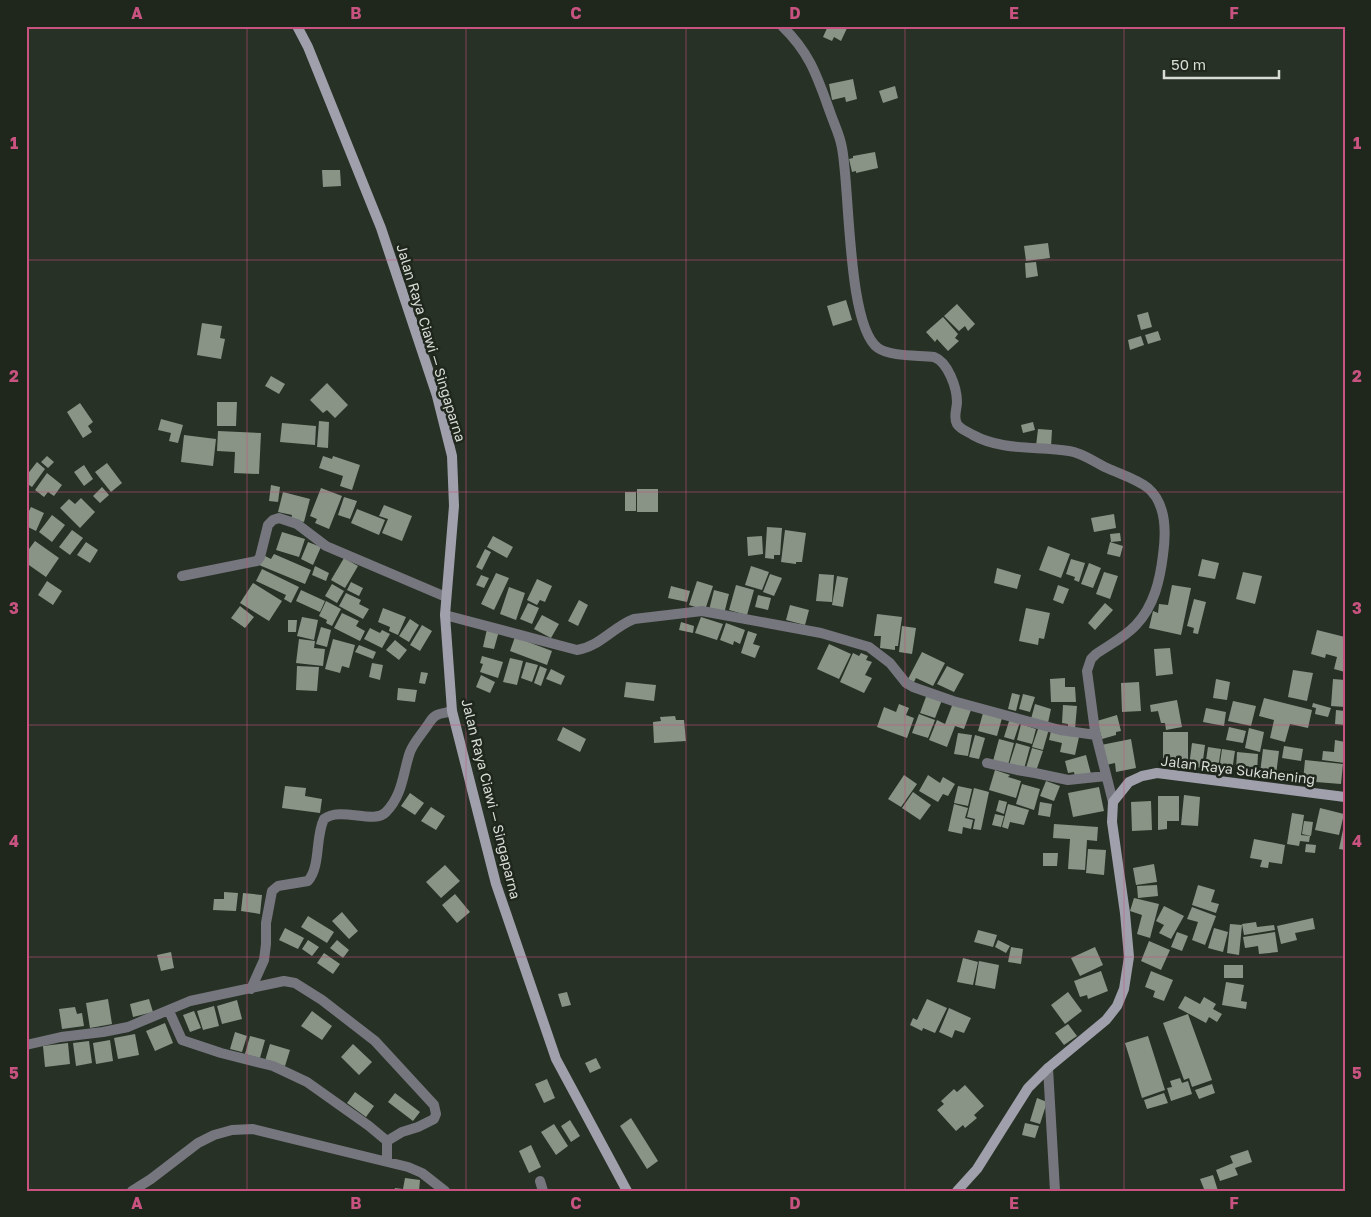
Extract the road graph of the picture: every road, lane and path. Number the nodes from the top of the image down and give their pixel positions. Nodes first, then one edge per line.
1 (297, 26) edge
2 (782, 26) edge
3 (182, 576) dead end
4 (446, 597) junction
5 (445, 615) junction
6 (452, 711) junction
7 (1096, 735) junction
8 (987, 763) dead end
9 (1106, 776) junction
10 (1345, 797) edge
11 (1113, 802) junction
12 (252, 989) junction
13 (169, 1010) junction
14 (26, 1045) edge
15 (1048, 1068) junction
16 (387, 1141) junction
17 (387, 1160) junction
18 (132, 1191) edge
19 (445, 1191) edge
20 (627, 1191) edge
21 (957, 1191) edge
22 (1055, 1191) edge

1 - 4 main road, Jalan Raya Ciawi — Singaparna
2 - 7 street
3 - 4 street
4 - 5 main road, Jalan Raya Ciawi — Singaparna
5 - 6 main road, Jalan Raya Ciawi — Singaparna
5 - 7 street
6 - 12 street
6 - 20 main road, Jalan Raya Ciawi — Singaparna
7 - 9 street
8 - 9 street
9 - 11 street
10 - 11 main road, Jalan Raya Sukahening
11 - 15 main road
12 - 13 street
12 - 16 street
13 - 14 street
13 - 16 street
15 - 21 main road
15 - 22 street
16 - 17 street
17 - 18 street
17 - 19 street

